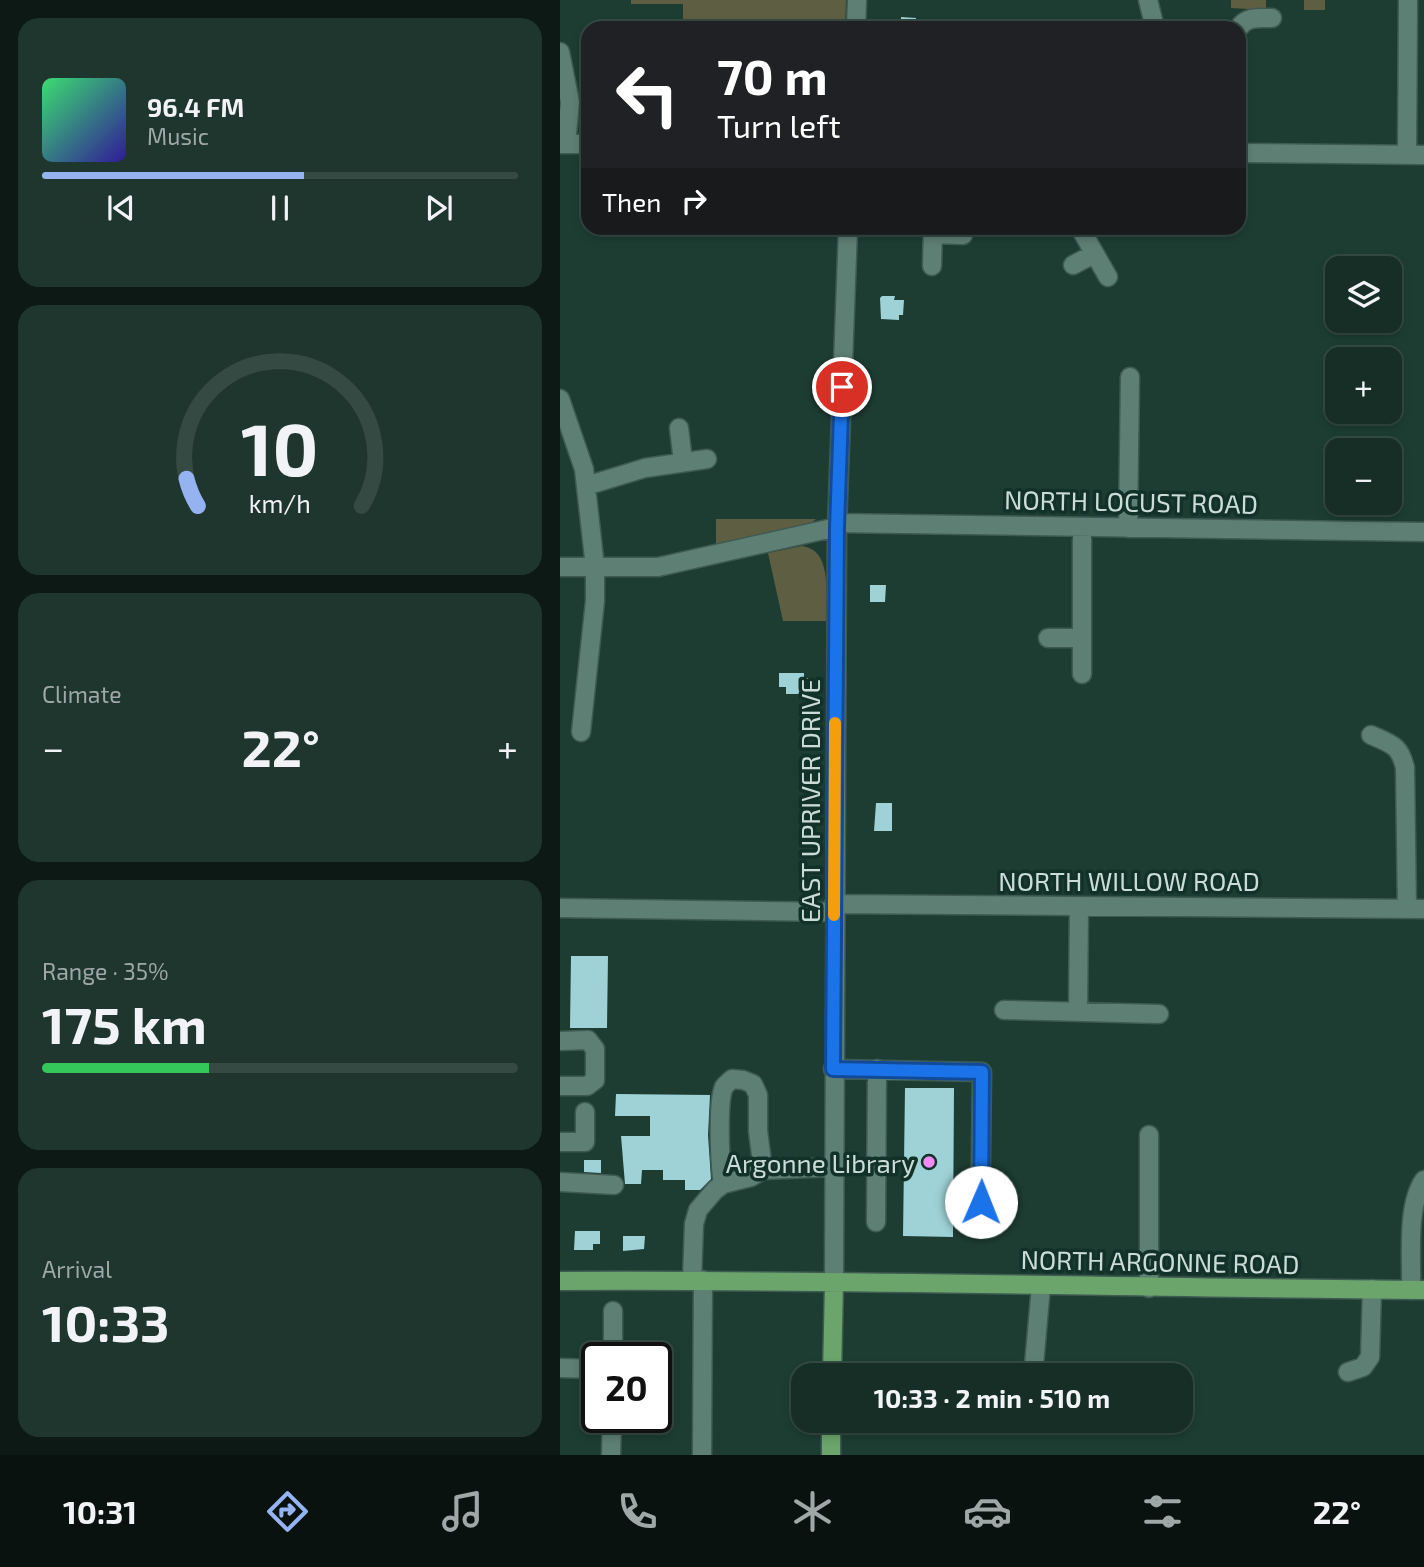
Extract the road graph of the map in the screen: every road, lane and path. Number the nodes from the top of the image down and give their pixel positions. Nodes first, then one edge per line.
1 (858, 0) edge
2 (1148, 0) edge
3 (1408, 0) edge
4 (1272, 18) dead end
5 (856, 21) edge
6 (1153, 21) edge
7 (1246, 21) edge
8 (560, 52) edge
9 (563, 144) edge
10 (581, 144) edge
11 (1246, 153) edge
12 (1416, 155) edge
13 (848, 235) edge
14 (933, 235) edge
15 (1084, 235) edge
16 (1094, 254) junction
17 (1073, 265) dead end
18 (932, 266) dead end
19 (1108, 277) dead end
20 (1130, 377) dead end
21 (560, 400) edge
22 (679, 428) dead end
23 (707, 459) dead end
24 (683, 462) junction
25 (586, 486) junction
26 (837, 525) junction
27 (1082, 527) junction
28 (1128, 528) junction
29 (1424, 532) edge
30 (560, 566) edge
31 (595, 567) junction
32 (1048, 638) dead end
33 (1082, 638) junction
34 (1082, 674) dead end
35 (581, 732) dead end
36 (1371, 735) dead end
37 (1079, 906) junction
38 (560, 908) edge
39 (834, 908) junction
40 (1415, 909) edge
41 (1004, 1010) dead end
42 (1078, 1012) junction
43 (1159, 1014) dead end
44 (560, 1041) edge
45 (833, 1069) junction
46 (877, 1069) junction
47 (560, 1086) edge
48 (585, 1112) dead end
49 (1149, 1135) dead end
50 (560, 1142) edge
51 (834, 1167) junction
52 (763, 1170) junction
53 (1424, 1180) edge
54 (560, 1182) edge
55 (723, 1184) junction
56 (614, 1185) dead end
57 (876, 1222) dead end
58 (980, 1229) dead end
59 (697, 1280) junction
60 (560, 1281) edge
61 (834, 1283) junction
62 (1041, 1286) junction
63 (1149, 1288) junction
64 (1372, 1289) junction
65 (1417, 1290) edge
66 (613, 1311) dead end
67 (613, 1342) edge
68 (832, 1363) edge
69 (1034, 1363) edge
70 (560, 1368) edge
71 (581, 1369) edge
72 (1348, 1372) dead end
73 (612, 1433) edge
74 (831, 1433) edge
75 (611, 1455) edge
76 (702, 1455) edge
77 (831, 1455) edge

1 - 5 street
2 - 6 street
3 - 12 street
4 - 7 street
8 - 9 street
9 - 10 street
11 - 12 street
13 - 26 street, EAST UPRIVER DRIVE
14 - 18 street
15 - 16 street
16 - 17 street
16 - 19 street
20 - 28 street
21 - 25 street
22 - 24 street
23 - 24 street
24 - 25 street
25 - 31 street
26 - 27 street, NORTH LOCUST ROAD
26 - 31 street, NORTH LOCUST ROAD
26 - 39 street, EAST UPRIVER DRIVE
27 - 28 street, NORTH LOCUST ROAD
27 - 33 street
28 - 29 street, NORTH LOCUST ROAD
30 - 31 street, NORTH LOCUST ROAD
31 - 35 street
32 - 33 street
33 - 34 street
36 - 40 street
37 - 39 street, NORTH WILLOW ROAD
37 - 40 street, NORTH WILLOW ROAD
37 - 42 street
38 - 39 street, NORTH WILLOW ROAD
39 - 45 street, EAST UPRIVER DRIVE
41 - 42 street
42 - 43 street
44 - 47 street
45 - 46 street
45 - 51 street, EAST UPRIVER DRIVE
46 - 57 street
46 - 58 street
48 - 50 street
49 - 63 street
51 - 52 street
51 - 61 street, EAST UPRIVER DRIVE
52 - 55 street
52 - 55 street
53 - 65 street
54 - 56 street
55 - 59 street
59 - 60 main road, NORTH ARGONNE ROAD
59 - 61 main road, NORTH ARGONNE ROAD
59 - 76 street
61 - 62 main road, NORTH ARGONNE ROAD
61 - 68 main road, EAST UPRIVER DRIVE
62 - 63 main road, NORTH ARGONNE ROAD
62 - 69 street
63 - 64 main road, NORTH ARGONNE ROAD
64 - 65 main road, NORTH ARGONNE ROAD
64 - 72 street
66 - 67 street
70 - 71 street
73 - 75 street
74 - 77 main road

